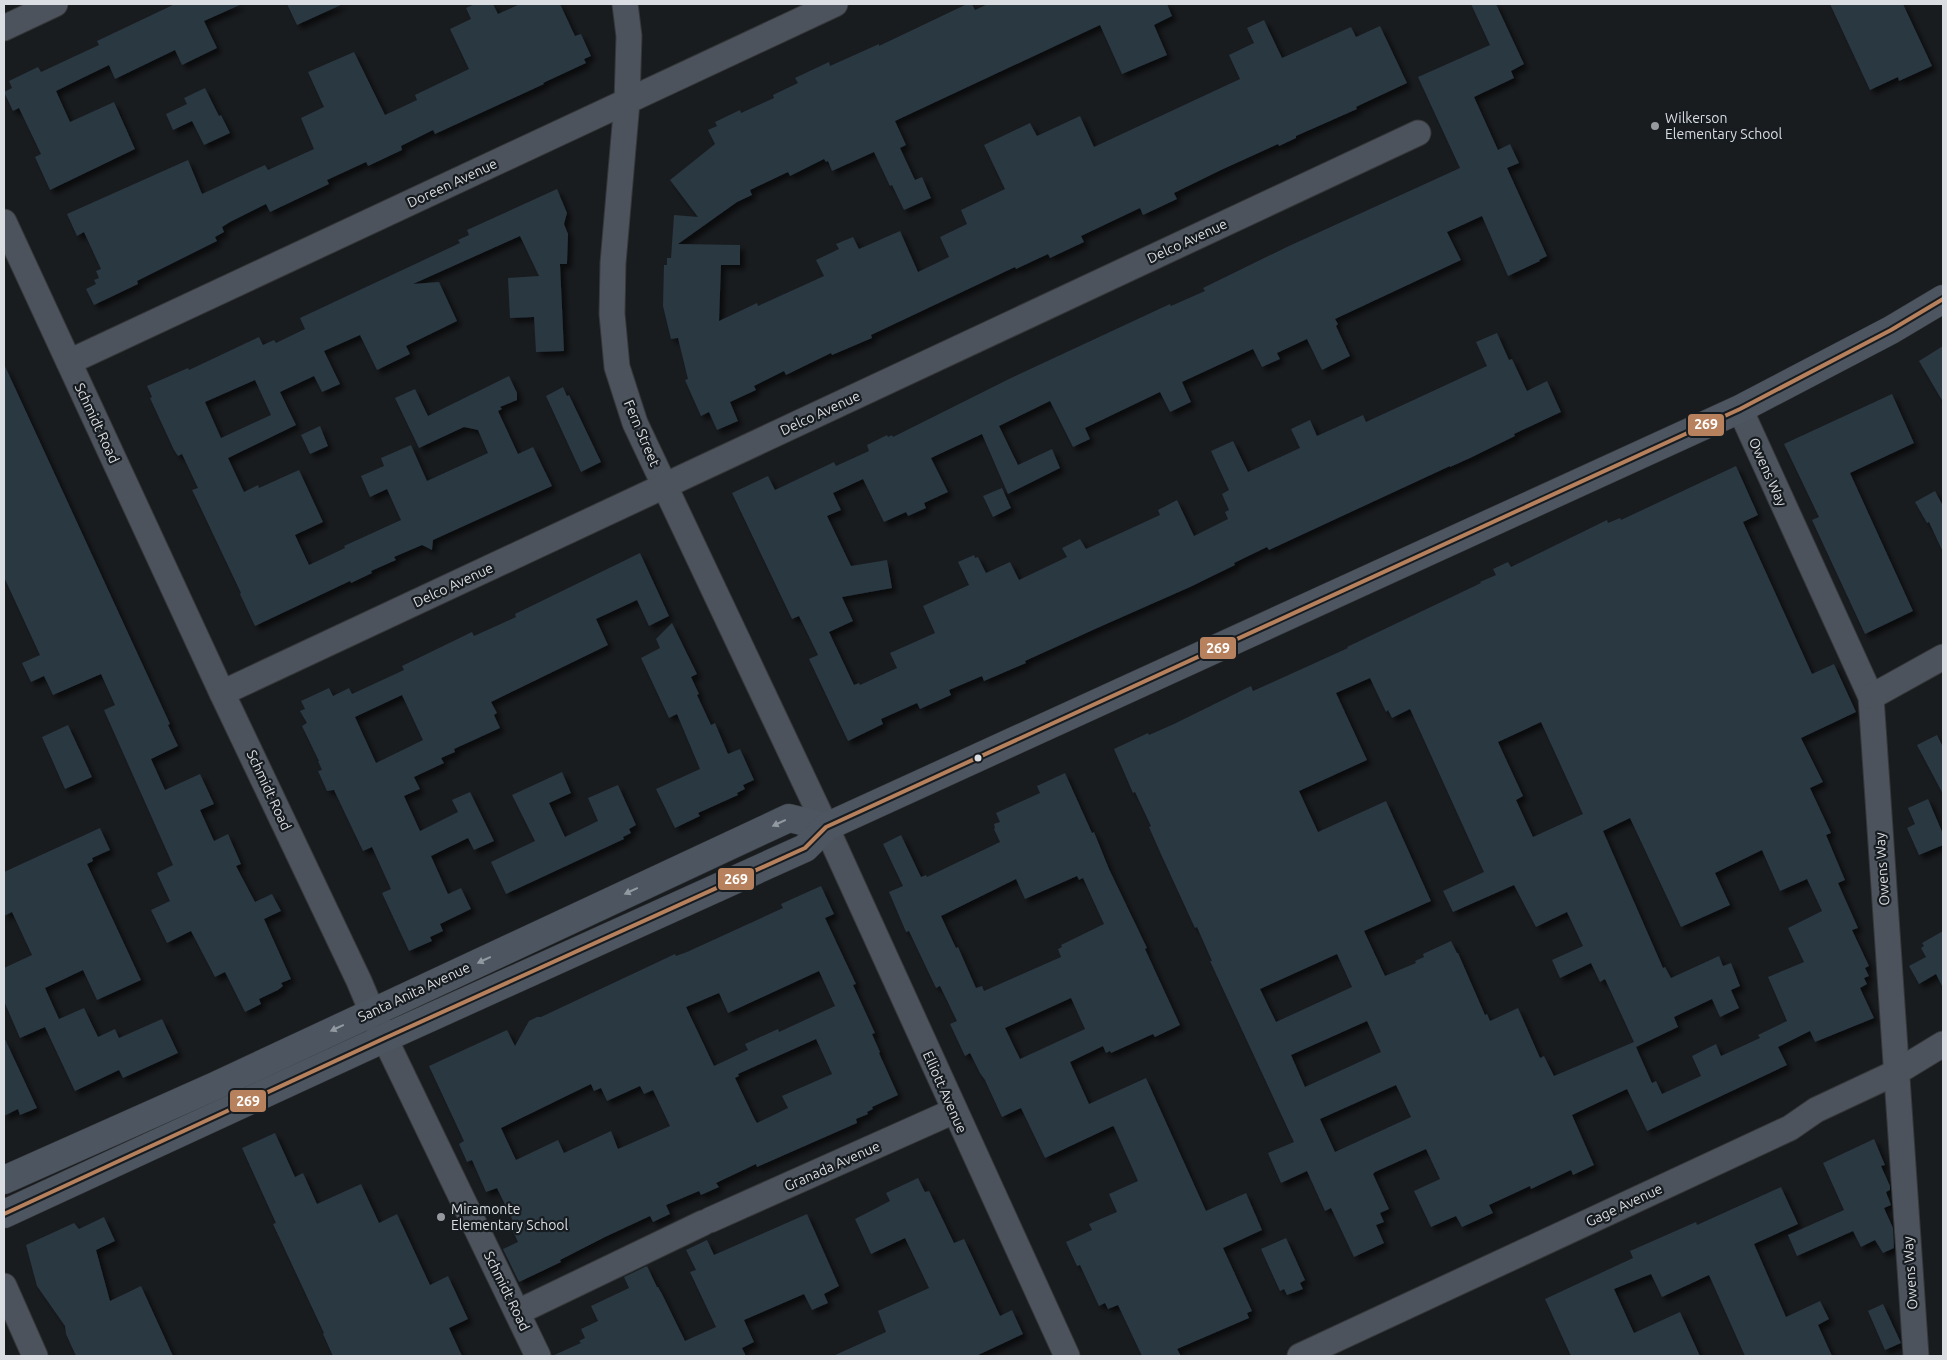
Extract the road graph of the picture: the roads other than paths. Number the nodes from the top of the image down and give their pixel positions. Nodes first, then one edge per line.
1 (55, 4) edge
2 (625, 4) edge
3 (835, 4) edge
4 (4, 28) edge
5 (627, 102) junction
6 (1418, 133) dead end
7 (4, 222) edge
8 (1943, 300) edge
9 (69, 362) junction
10 (1740, 409) junction
11 (665, 485) junction
12 (1943, 657) edge
13 (222, 693) junction
14 (1871, 697) junction
15 (826, 827) junction
16 (372, 1012) junction
17 (385, 1038) junction
18 (1943, 1044) edge
19 (1897, 1072) junction
20 (954, 1112) junction
21 (4, 1180) edge
22 (4, 1214) edge
23 (4, 1286) edge
24 (518, 1312) junction
25 (35, 1356) edge
26 (538, 1356) edge
27 (1067, 1356) edge
28 (1300, 1356) edge
29 (1916, 1356) edge

1 - 4 street
2 - 5 street, Fern Street
3 - 5 street, Doreen Avenue
5 - 9 street, Doreen Avenue
5 - 11 street, Fern Street
6 - 11 street, Delco Avenue
7 - 9 street, Schmidt Road
8 - 10 main road
9 - 13 street, Schmidt Road
10 - 14 street, Owens Way
10 - 15 main road
11 - 13 street, Delco Avenue
11 - 15 street, Fern Street
12 - 14 street
13 - 16 street, Schmidt Road
14 - 19 street, Owens Way
15 -> 16 main road, Santa Anita Avenue
15 - 17 main road
15 - 20 street, Elliott Avenue
16 - 17 street, Schmidt Road
16 -> 21 main road, Santa Anita Avenue
17 - 22 main road
17 - 24 street, Schmidt Road
18 - 19 street, Gage Avenue
19 - 28 street, Gage Avenue
19 - 29 street, Owens Way
20 - 24 street, Granada Avenue
20 - 27 street, Elliott Avenue
23 - 25 street
24 - 26 street, Schmidt Road

